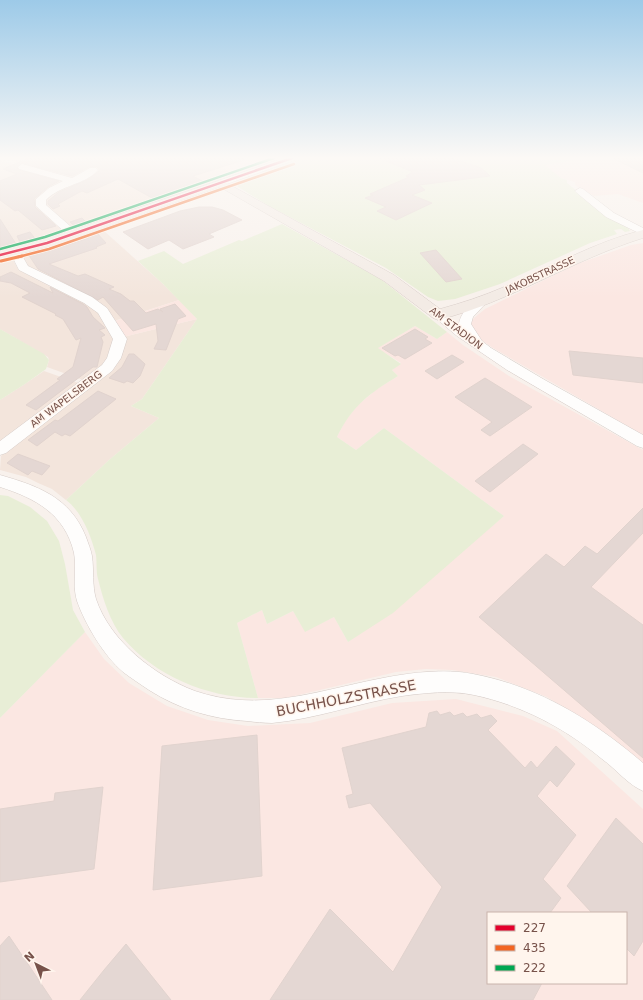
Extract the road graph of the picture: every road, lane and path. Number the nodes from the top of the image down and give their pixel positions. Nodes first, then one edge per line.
1 (41, 205) edge
2 (159, 205) edge
3 (249, 205) edge
4 (256, 205) edge
5 (597, 205) edge
6 (270, 212) junction
7 (73, 234) junction
8 (643, 234) edge
9 (15, 252) junction
10 (0, 255) edge
11 (481, 302) junction
12 (438, 315) junction
13 (492, 355) junction
14 (643, 442) edge
15 (0, 449) edge
16 (0, 481) edge
17 (643, 780) edge

1 - 7 street
2 - 7 main road
3 - 6 main road, AM STADION
4 - 6 main road, AM STADION
5 - 8 street, JAKOBSTRASSE
6 - 12 main road, AM STADION
7 - 9 main road
8 - 11 main road, JAKOBSTRASSE
9 - 10 main road
9 - 15 street, AM WAPELSBERG
11 - 12 main road, JAKOBSTRASSE
11 - 13 street
12 - 13 street, AM STADION
13 - 14 street, AM STADION
16 - 17 street, BUCHHOLZSTRASSE

